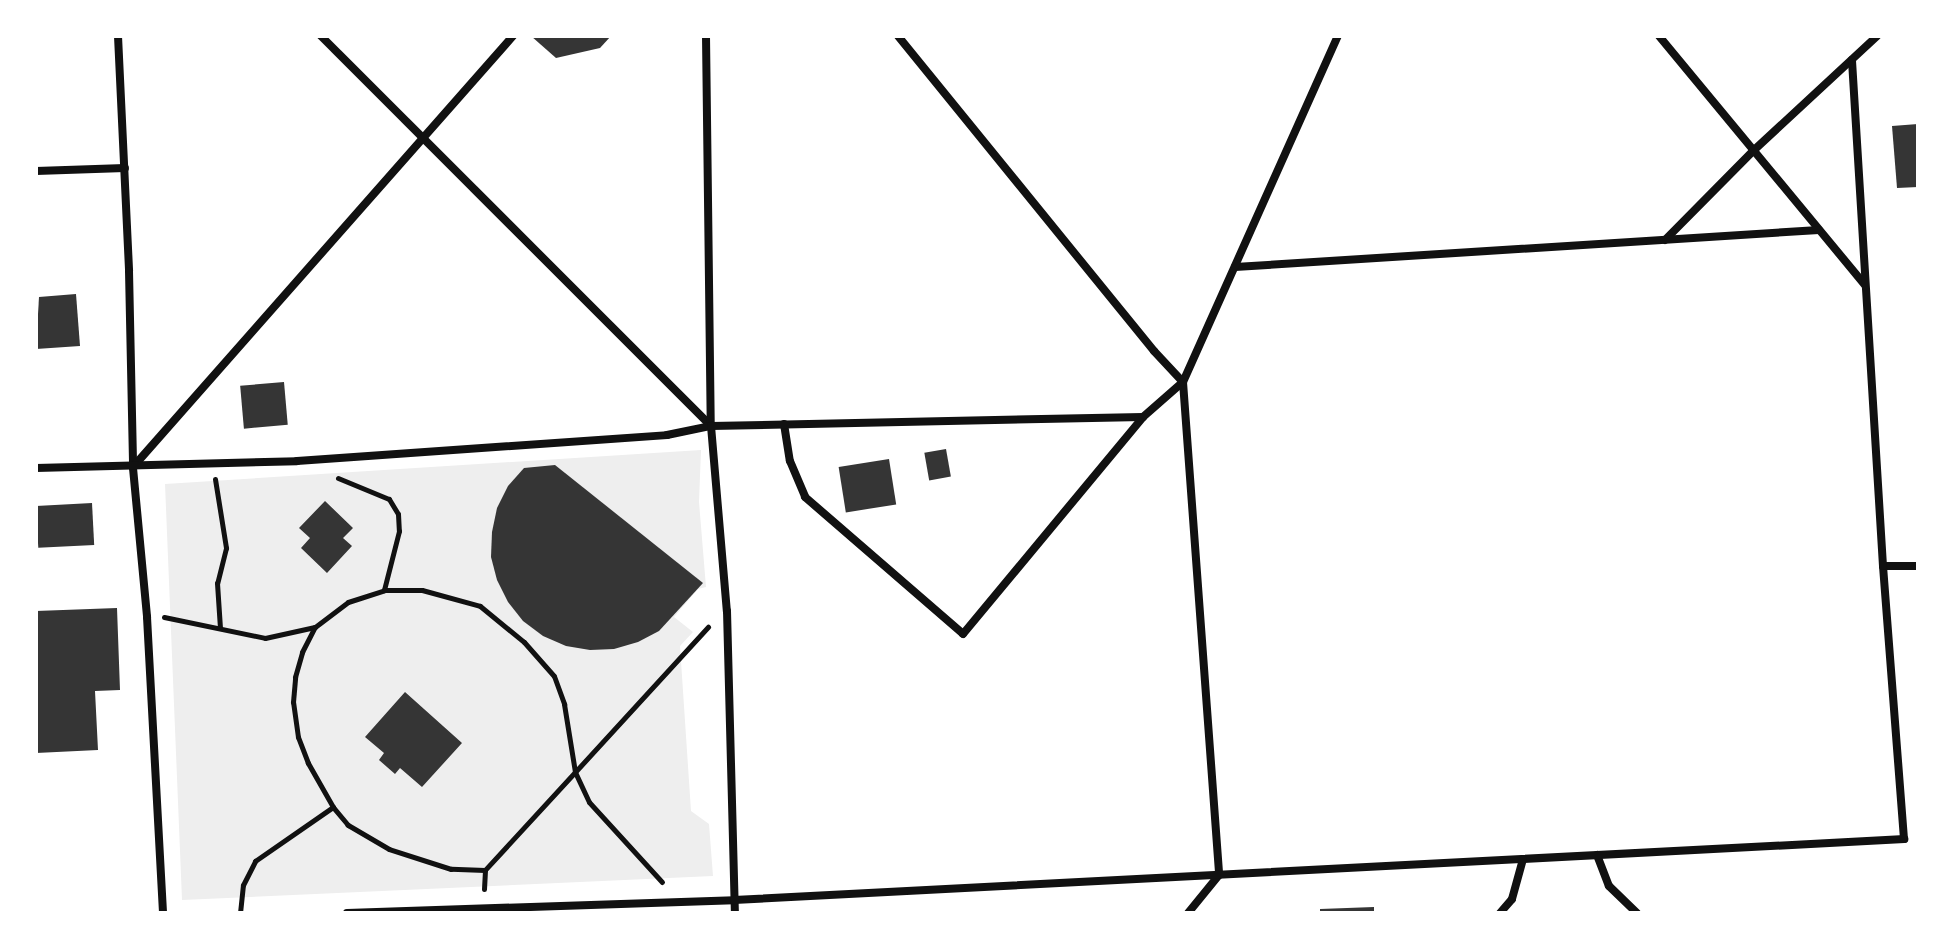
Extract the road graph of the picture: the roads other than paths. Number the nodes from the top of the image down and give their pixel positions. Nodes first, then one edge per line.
1 (118, 36) edge
2 (321, 36) edge
3 (513, 36) edge
4 (706, 36) edge
5 (898, 36) edge
6 (1338, 36) edge
7 (1659, 36) edge
8 (1877, 36) edge
9 (1852, 60) junction
10 (424, 139) junction
11 (1753, 151) junction
12 (125, 168) junction
13 (36, 171) edge
14 (1819, 230) junction
15 (1664, 240) junction
16 (1235, 267) junction
17 (1866, 285) junction
18 (1183, 382) junction
19 (1143, 417) junction
20 (784, 424) junction
21 (711, 426) junction
22 (36, 468) edge
23 (133, 468) junction
24 (1883, 566) junction
25 (1918, 566) edge
26 (1597, 855) junction
27 (1523, 859) junction
28 (1219, 875) junction
29 (734, 900) junction
30 (446, 911) edge
31 (163, 913) edge
32 (347, 913) edge
33 (735, 913) edge
34 (1188, 913) edge
35 (1500, 913) edge
36 (1637, 913) edge

1 - 12 street
2 - 10 street
3 - 10 street
4 - 21 street
5 - 18 street
6 - 16 street
7 - 11 street
8 - 9 street
9 - 11 street
9 - 17 street
10 - 21 street
10 - 23 street
11 - 14 street
11 - 15 street
12 - 13 street
12 - 23 street
14 - 15 street
14 - 17 street
15 - 16 street
16 - 18 street
17 - 24 street
18 - 19 street
18 - 28 street
19 - 20 street
19 - 20 street
20 - 21 street
21 - 23 street
21 - 29 street
22 - 23 street
23 - 31 street
24 - 25 street
24 - 26 street
26 - 27 street
26 - 36 street
27 - 28 street
27 - 35 street
28 - 29 street
28 - 34 street
29 - 30 street
29 - 33 street
30 - 32 street

